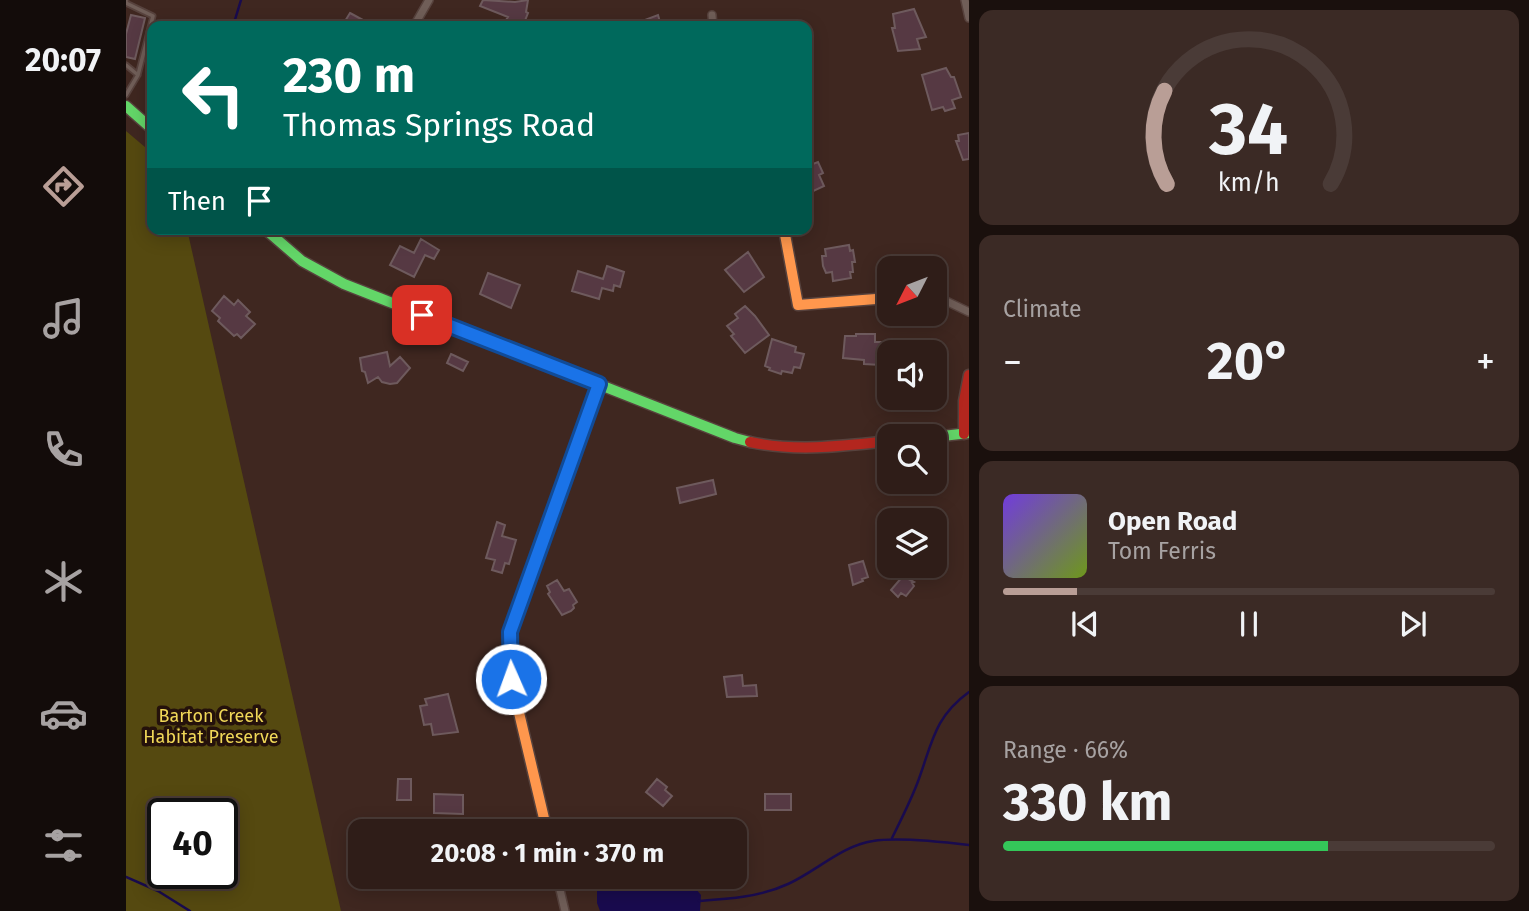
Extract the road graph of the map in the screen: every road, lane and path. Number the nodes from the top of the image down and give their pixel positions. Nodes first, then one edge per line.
1 (429, 0) edge
2 (965, 0) edge
3 (126, 3) edge
4 (712, 15) dead end
5 (969, 18) edge
6 (152, 21) edge
7 (417, 21) edge
8 (712, 21) edge
9 (147, 40) edge
10 (126, 65) edge
11 (138, 75) junction
12 (126, 95) edge
13 (126, 106) edge
14 (147, 125) edge
15 (272, 235) edge
16 (786, 235) edge
17 (877, 299) edge
18 (947, 301) edge
19 (969, 312) edge
20 (969, 375) edge
21 (599, 384) junction
22 (967, 434) edge
23 (947, 436) edge
24 (877, 442) edge
25 (544, 819) edge
26 (560, 889) edge
27 (565, 911) edge

1 - 7 street
2 - 5 street
3 - 6 lane
4 - 8 street
9 - 11 lane
10 - 11 lane
11 - 12 lane
13 - 14 street
15 - 21 street
16 - 17 street
18 - 19 street
20 - 22 street
21 - 24 street
21 - 25 street
22 - 23 street
26 - 27 street

